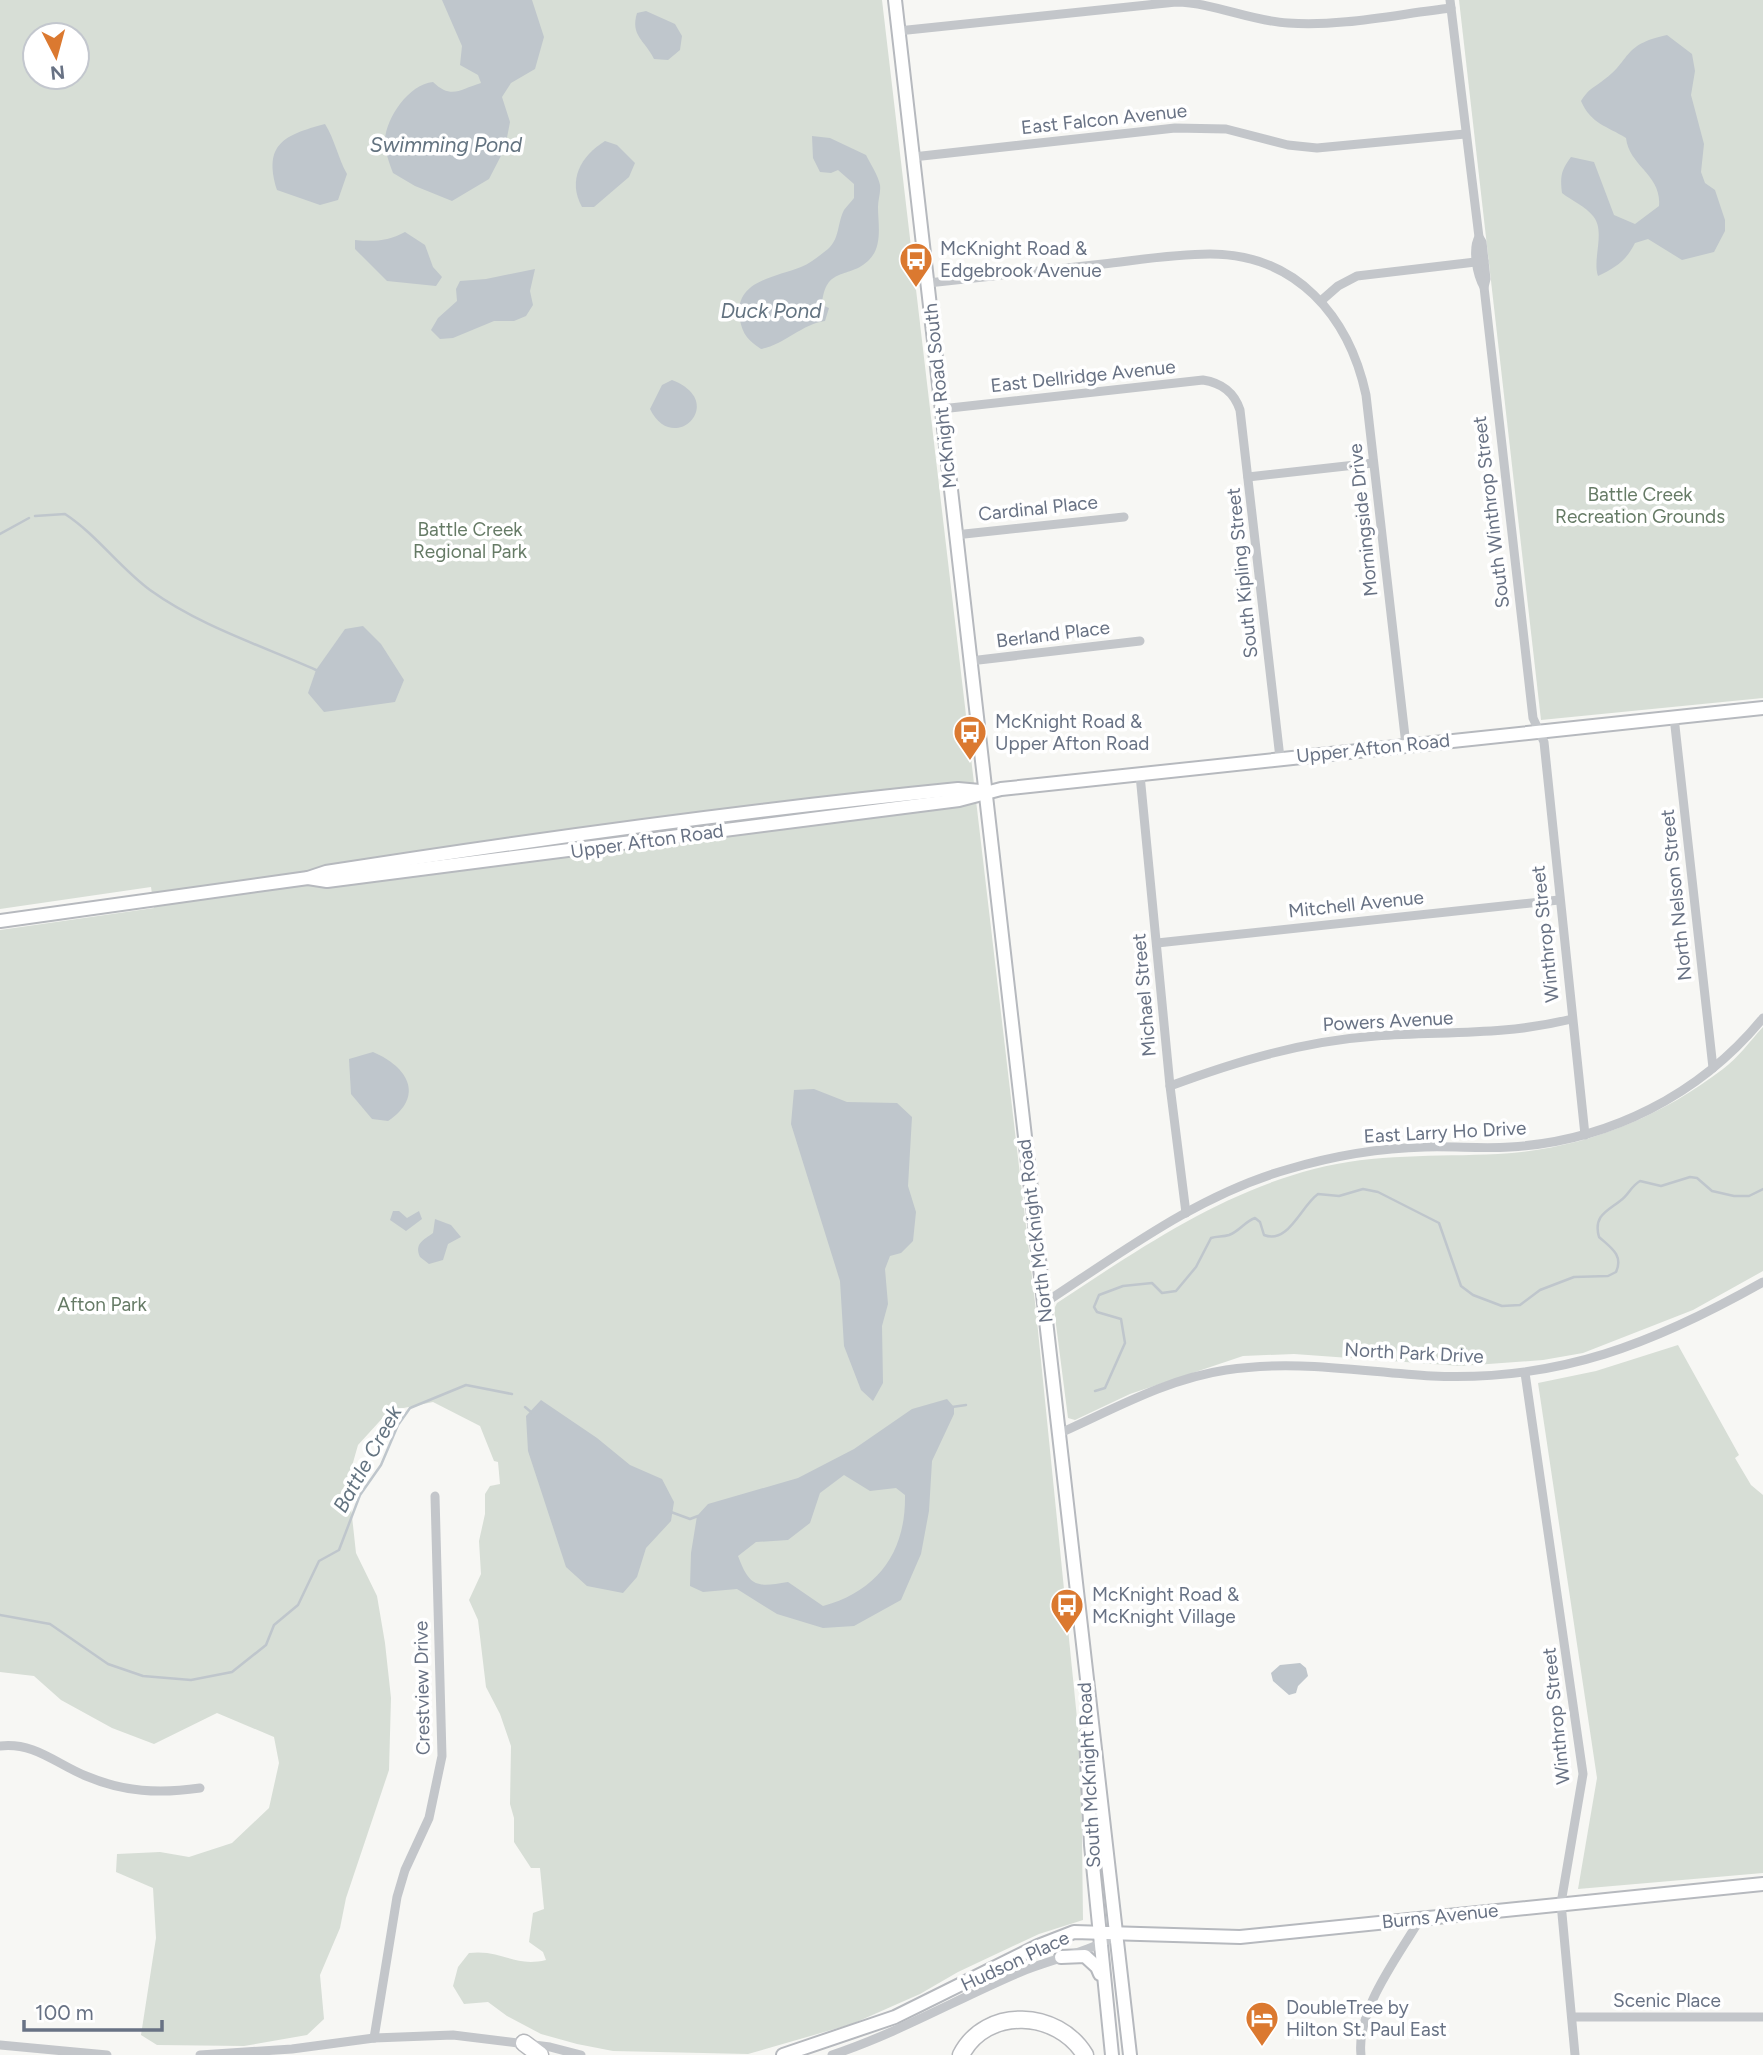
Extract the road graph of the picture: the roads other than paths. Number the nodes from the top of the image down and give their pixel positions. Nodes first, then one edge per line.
1 (895, 0) edge
2 (1450, 4) edge
3 (898, 31) junction
4 (1465, 134) junction
5 (913, 158) junction
6 (1481, 262) junction
7 (928, 284) junction
8 (1322, 300) junction
9 (1226, 388) joint
10 (942, 409) junction
11 (1373, 463) junction
12 (1248, 477) junction
13 (1124, 517) dead end
14 (955, 535) junction
15 (1140, 641) dead end
16 (970, 661) junction
17 (1763, 708) edge
18 (1674, 717) junction
19 (1538, 732) junction
20 (1406, 745) junction
21 (1280, 758) junction
22 (1140, 775) junction
23 (984, 791) junction
24 (1559, 900) junction
25 (0, 921) edge
26 (1157, 943) junction
27 (1763, 1018) edge
28 (1572, 1019) junction
29 (1713, 1068) junction
30 (1170, 1086) junction
31 (1585, 1135) junction
32 (1186, 1213) junction
33 (1763, 1282) edge
34 (1043, 1304) junction
35 (1524, 1373) junction
36 (1058, 1434) junction
37 (435, 1496) dead end
38 (1084, 1671) junction
39 (0, 1746) edge
40 (200, 1788) dead end
41 (1763, 1884) edge
42 (1560, 1903) junction
43 (1420, 1919) junction
44 (1098, 1931) junction
45 (1117, 1935) junction
46 (1100, 1946) junction
47 (1061, 1957) junction
48 (1105, 1988) junction
49 (1572, 2017) junction
50 (1763, 2017) edge
51 (0, 2037) edge
52 (374, 2038) junction
53 (524, 2043) junction
54 (0, 2045) edge
55 (107, 2055) edge
56 (200, 2055) edge
57 (540, 2055) edge
58 (563, 2055) edge
59 (581, 2055) edge
60 (783, 2055) edge
61 (832, 2055) edge
62 (961, 2055) edge
63 (1085, 2055) edge
64 (1112, 2055) edge
65 (1130, 2055) edge
66 (1360, 2055) edge
67 (1575, 2055) edge

1 - 3 street, McKnight Road South
2 - 3 street
2 - 4 street, South Winthrop Street
3 - 5 street, McKnight Road South
4 - 5 street, East Falcon Avenue
4 - 6 street, South Winthrop Street
5 - 7 street, McKnight Road South
6 - 8 street
6 - 19 street, South Winthrop Street
7 - 8 street, Morningside Drive
7 - 10 street, McKnight Road South
8 - 11 street, Morningside Drive
9 - 10 street, East Dellridge Avenue
9 - 12 street, South Kipling Street
10 - 14 street, McKnight Road South
11 - 12 street
11 - 20 street, Morningside Drive
12 - 21 street, South Kipling Street
13 - 14 street, Cardinal Place
14 - 16 street, McKnight Road South
15 - 16 street, Berland Place
16 - 23 street, McKnight Road South
17 - 18 street, Upper Afton Road
18 - 19 street, Upper Afton Road
18 - 29 street, North Nelson Street
19 - 20 street, Upper Afton Road
19 - 24 street, Winthrop Street
20 - 21 street, Upper Afton Road
21 - 22 street, Upper Afton Road
22 - 23 street, Upper Afton Road
22 - 26 street, Michael Street
23 - 25 street, Upper Afton Road
23 - 34 street, North McKnight Road
24 - 26 street, Mitchell Avenue
24 - 28 street, Winthrop Street
26 - 30 street, Michael Street
27 - 29 street, East Larry Ho Drive
28 - 30 street, Powers Avenue
28 - 31 street, Winthrop Street
29 - 31 street, East Larry Ho Drive
30 - 32 street, Michael Street
31 - 32 street, East Larry Ho Drive
32 - 34 street, East Larry Ho Drive
33 - 35 street, North Park Drive
34 - 36 street, North McKnight Road
35 - 36 street, North Park Drive
35 - 42 street, Winthrop Street
36 - 38 street, North McKnight Road
37 - 52 street, Crestview Drive
38 - 44 street, South McKnight Road
38 - 45 street, South McKnight Road
39 - 40 street
41 - 42 street, Burns Avenue
42 - 43 street, Burns Avenue
42 - 49 street, Winthrop Street
43 - 45 street, Burns Avenue
43 - 66 street
44 - 45 street, Hudson Place
44 - 46 street, South McKnight Road
44 - 60 street, Hudson Place
45 - 46 street, Hudson Place
45 - 65 street, South McKnight Road
46 - 47 street, Hudson Place
46 - 48 street, South McKnight Road
47 - 48 street
47 - 61 street, Hudson Place
48 - 64 street, South McKnight Road
49 - 50 street, Scenic Place
49 - 67 street, Winthrop Street
51 - 54 street
52 - 53 street
52 - 56 street
53 - 57 highway
53 - 58 street
53 - 59 street
54 - 55 street
62 - 63 highway

